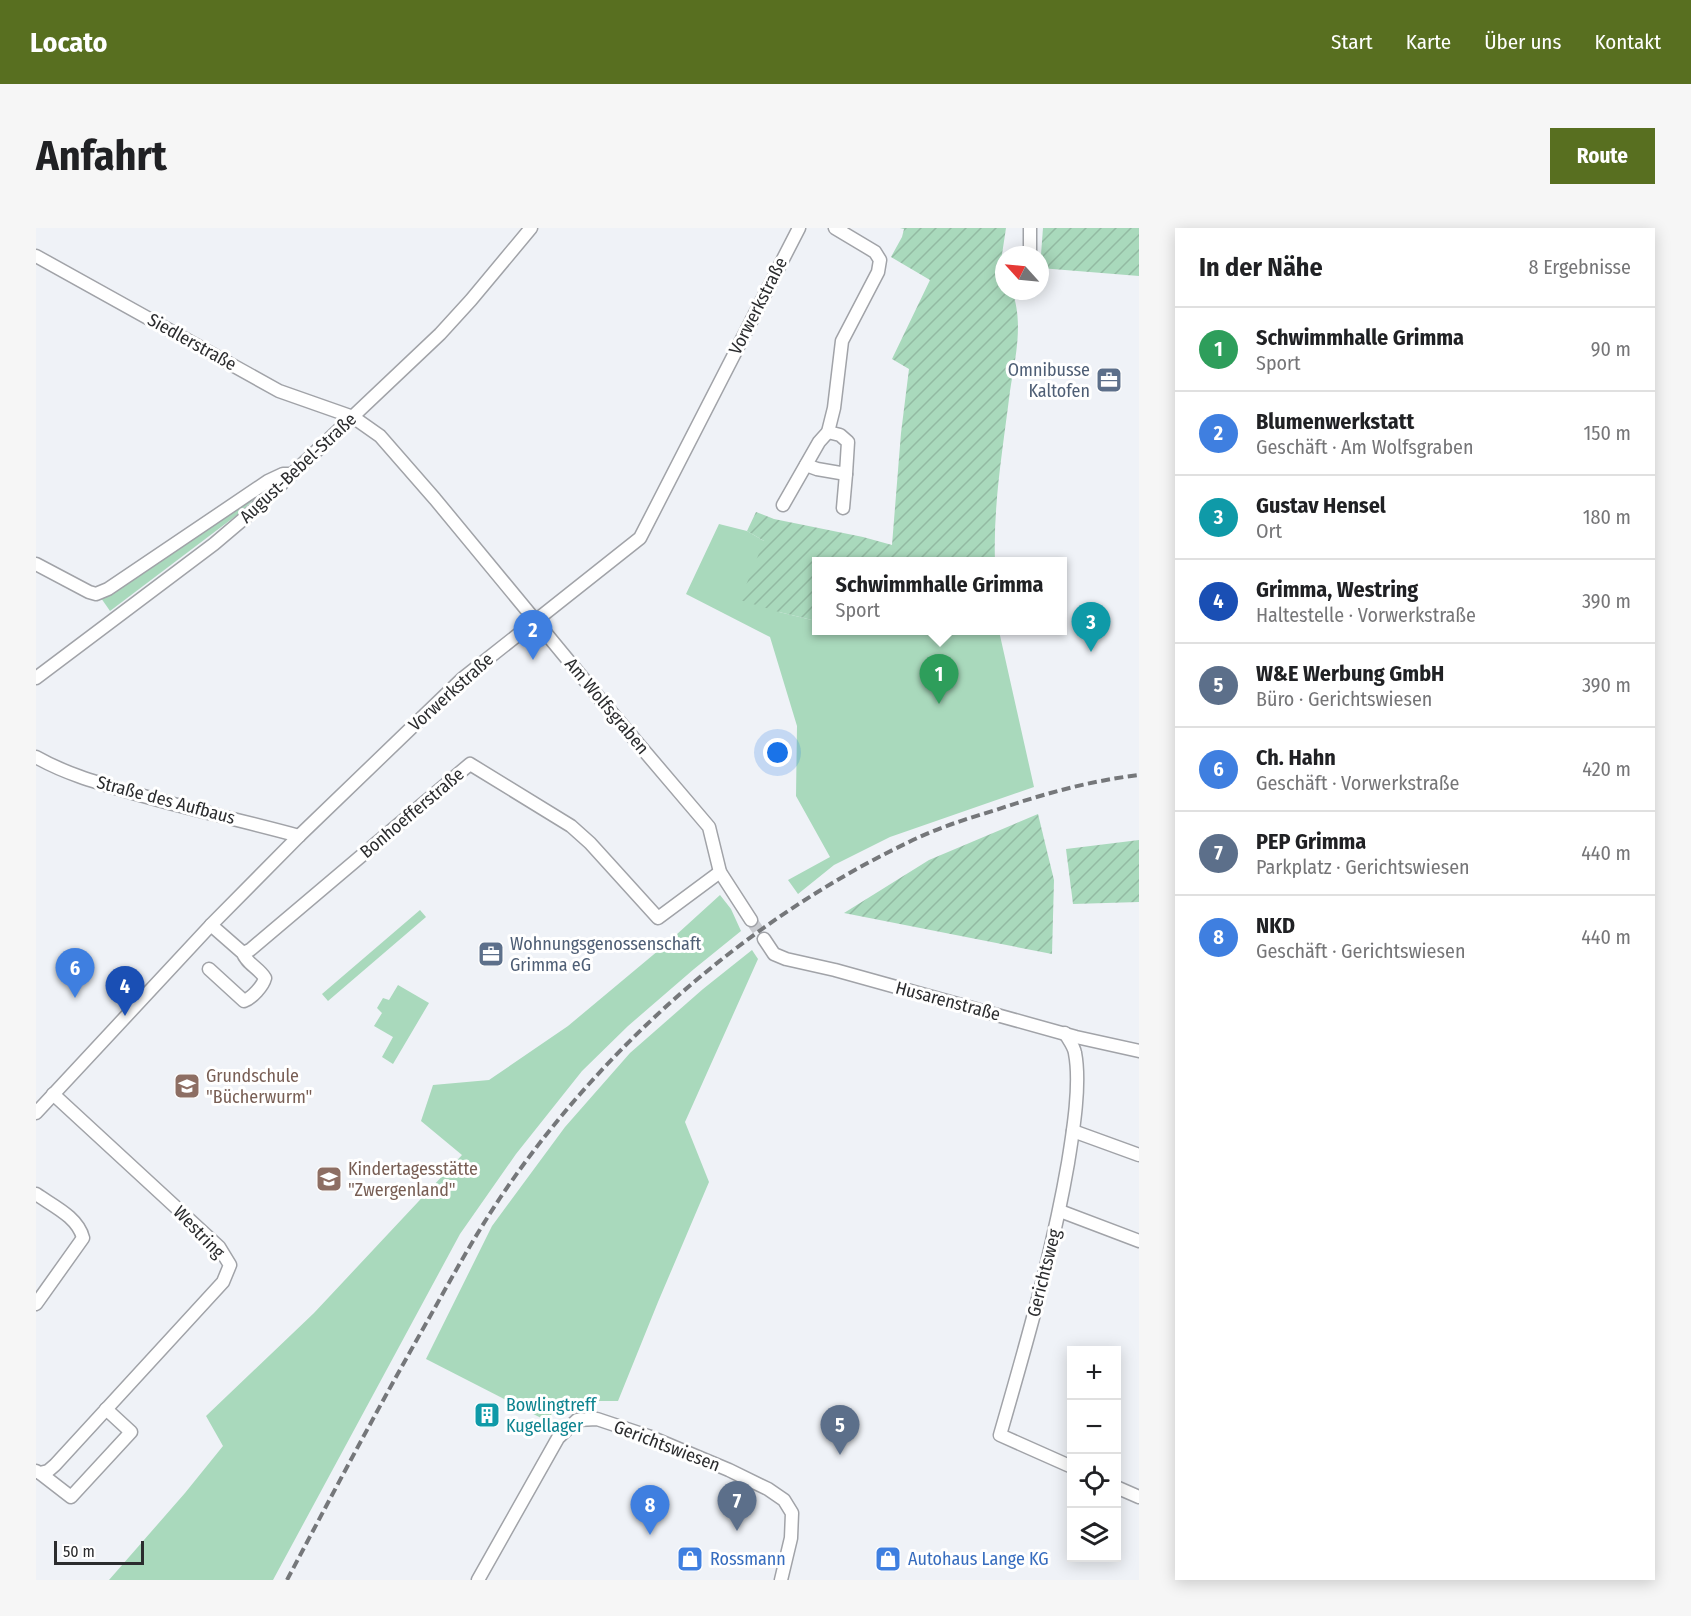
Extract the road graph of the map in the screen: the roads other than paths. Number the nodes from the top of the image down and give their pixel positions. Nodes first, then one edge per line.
1 (531, 228) edge
2 (799, 228) edge
3 (834, 228) edge
4 (1030, 228) edge
5 (1030, 246) edge
6 (36, 256) edge
7 (353, 417) junction
8 (828, 432) junction
9 (806, 465) junction
10 (291, 474) junction
11 (846, 474) junction
12 (783, 505) dead end
13 (843, 508) dead end
14 (36, 564) edge
15 (536, 620) junction
16 (36, 678) edge
17 (36, 758) edge
18 (298, 837) junction
19 (720, 872) junction
20 (752, 920) tunnel mouth
21 (211, 925) junction
22 (764, 939) tunnel mouth
23 (243, 953) junction
24 (209, 969) dead end
25 (1065, 1033) junction
26 (1139, 1052) edge
27 (53, 1095) junction
28 (36, 1113) edge
29 (1073, 1131) junction
30 (1139, 1155) edge
31 (36, 1194) edge
32 (1060, 1210) junction
33 (1139, 1241) edge
34 (36, 1305) edge
35 (106, 1409) junction
36 (1067, 1465) edge
37 (38, 1472) edge
38 (1121, 1489) edge
39 (1139, 1497) edge
40 (478, 1580) edge
41 (781, 1580) edge

1 - 7 street, August-Bebel-Straße
2 - 15 street, Vorwerkstraße
3 - 8 street
4 - 5 street
6 - 7 street, Siedlerstraße
7 - 10 street, August-Bebel-Straße
7 - 15 street, Am Wolfsgraben
8 - 9 street
8 - 11 street
9 - 11 street
9 - 12 street
10 - 14 street
10 - 16 street, August-Bebel-Straße
11 - 13 street
15 - 18 street, Vorwerkstraße
15 - 19 street, Am Wolfsgraben
17 - 18 street, Straße des Aufbaus
18 - 21 street, Vorwerkstraße
19 - 20 street
19 - 23 street, Bonhoefferstraße
21 - 23 street
21 - 27 street, Vorwerkstraße
22 - 25 street, Husarenstraße
23 - 24 street
25 - 26 street, Husarenstraße
25 - 29 street, Gerichtsweg
27 - 28 street, Vorwerkstraße
27 - 35 street, Westring
29 - 30 street
29 - 32 street, Gerichtsweg
31 - 34 street
32 - 33 street
32 - 36 street, Gerichtsweg
35 - 37 street, Westring
35 - 37 street, Westring
38 - 39 street
40 - 41 street, Gerichtswiesen

